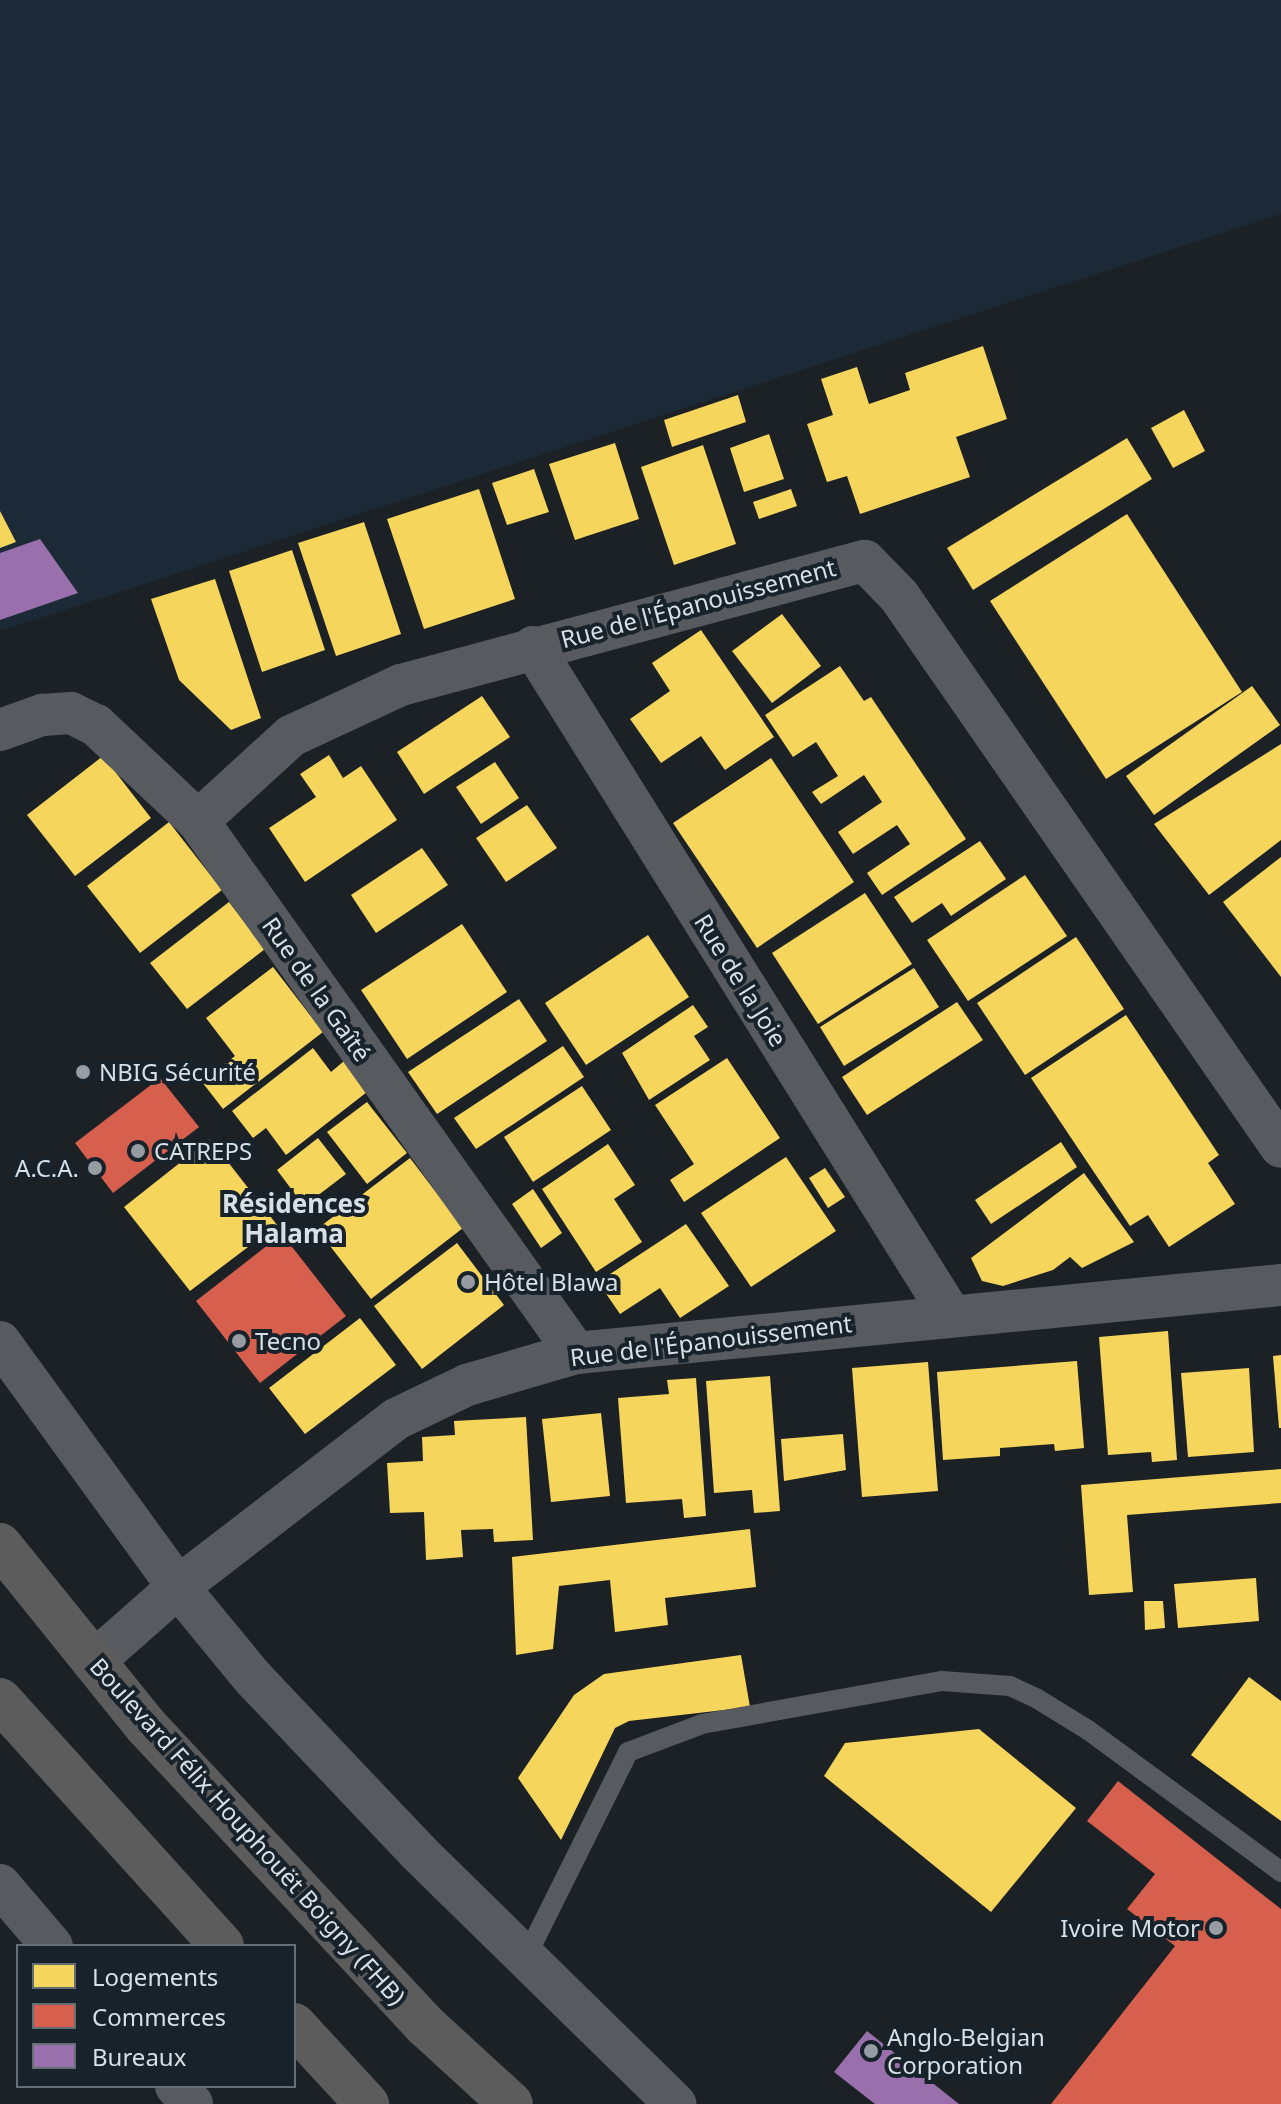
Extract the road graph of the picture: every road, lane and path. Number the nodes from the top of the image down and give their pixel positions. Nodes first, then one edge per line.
1 (533, 647) junction
2 (0, 730) edge
3 (198, 821) junction
4 (1281, 1147) edge
5 (1281, 1285) edge
6 (950, 1314) junction
7 (0, 1342) edge
8 (576, 1353) junction
9 (0, 1545) edge
10 (178, 1587) junction
11 (93, 1662) junction
12 (0, 1700) edge
13 (1281, 1872) edge
14 (0, 1885) edge
15 (50, 1944) edge
16 (220, 1944) edge
17 (526, 1957) junction
18 (296, 2027) edge
19 (178, 2088) edge
20 (192, 2104) edge
21 (367, 2104) edge
22 (511, 2104) edge
23 (675, 2104) edge

1 - 3 street, Rue de l'Épanouissement
1 - 4 street, Rue de l'Épanouissement
1 - 6 street, Rue de la Joie
2 - 3 street, Rue de la Gaîté
3 - 8 street, Rue de la Gaîté
5 - 6 street, Rue de l'Épanouissement
6 - 8 street, Rue de l'Épanouissement
7 - 10 street
8 - 10 street, Rue de l'Épanouissement
9 - 11 highway, Boulevard Félix Houphouët Boigny (FHB)
10 - 11 street, Rue de l'Épanouissement
10 - 17 street
11 - 22 highway, Boulevard Félix Houphouët Boigny (FHB)
12 - 16 highway
13 - 17 lane
14 - 15 street
17 - 23 street
18 - 21 highway
19 - 20 street

